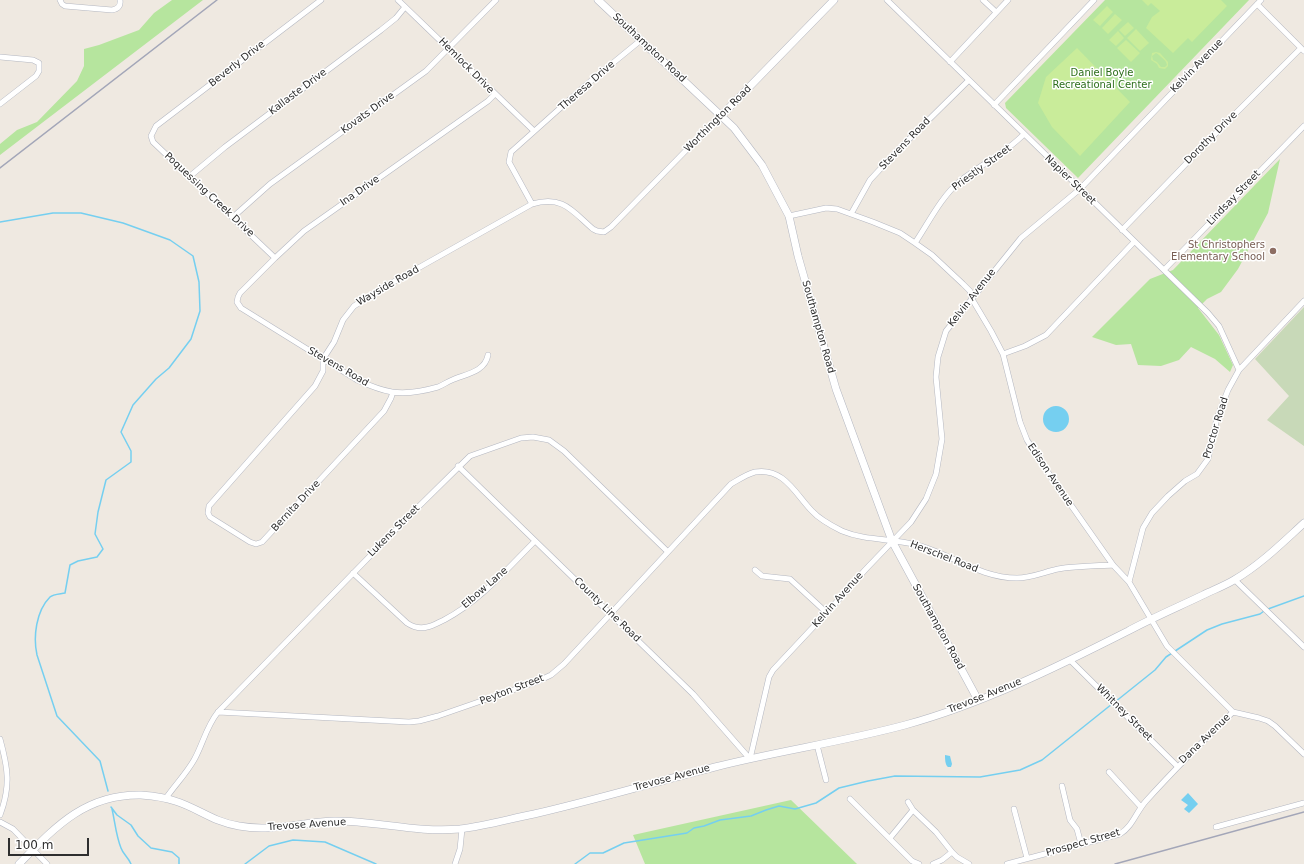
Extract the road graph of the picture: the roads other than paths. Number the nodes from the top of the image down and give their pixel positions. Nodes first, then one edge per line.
1 (60, 0) edge
2 (120, 0) edge
3 (321, 0) edge
4 (398, 0) edge
5 (496, 0) edge
6 (598, 0) edge
7 (834, 0) edge
8 (887, 0) edge
9 (983, 0) edge
10 (1008, 0) edge
11 (1094, 0) edge
12 (1261, 0) edge
13 (1257, 4) junction
14 (405, 7) junction
15 (996, 12) junction
16 (641, 40) junction
17 (449, 48) junction
18 (1303, 50) edge
19 (0, 57) edge
20 (950, 62) junction
21 (968, 80) junction
22 (495, 94) junction
23 (0, 104) edge
24 (994, 105) junction
25 (722, 116) junction
26 (1304, 126) edge
27 (154, 130) joint
28 (534, 131) junction
29 (1024, 134) junction
30 (190, 177) junction
31 (1080, 189) junction
32 (532, 204) junction
33 (851, 214) junction
34 (789, 216) junction
35 (233, 217) junction
36 (1122, 230) junction
37 (1134, 242) junction
38 (915, 243) junction
39 (275, 258) junction
40 (1164, 270) junction
41 (972, 298) junction
42 (238, 301) joint
43 (1304, 301) edge
44 (1003, 354) junction
45 (488, 355) dead end
46 (323, 359) junction
47 (1238, 370) junction
48 (392, 392) junction
49 (458, 466) junction
50 (772, 474) joint
51 (228, 484) joint
52 (1304, 523) edge
53 (535, 541) junction
54 (892, 541) junction
55 (668, 552) junction
56 (1113, 566) junction
57 (755, 570) dead end
58 (353, 573) junction
59 (1235, 580) junction
60 (1129, 582) junction
61 (827, 612) junction
62 (610, 614) junction
63 (1151, 619) junction
64 (1304, 646) edge
65 (1070, 660) junction
66 (978, 700) junction
67 (218, 712) junction
68 (1233, 712) junction
69 (0, 739) edge
70 (817, 745) junction
71 (1304, 754) edge
72 (750, 759) junction
73 (1177, 766) junction
74 (1109, 772) dead end
75 (826, 780) dead end
76 (1062, 786) dead end
77 (166, 798) junction
78 (850, 799) dead end
79 (908, 802) dead end
80 (1304, 803) edge
81 (1141, 807) junction
82 (1014, 809) dead end
83 (913, 810) junction
84 (0, 815) edge
85 (0, 822) edge
86 (1216, 827) dead end
87 (462, 829) junction
88 (890, 838) junction
89 (1081, 844) junction
90 (33, 850) junction
91 (952, 852) junction
92 (1027, 858) junction
93 (19, 864) edge
94 (47, 864) edge
95 (455, 864) edge
96 (919, 864) edge
97 (933, 864) edge
98 (969, 864) edge
99 (1007, 864) edge

1 - 2 street
3 - 27 street, Beverly Drive
4 - 14 street, Hemlock Drive
5 - 17 street, Kovats Drive
6 - 16 street, Southampton Road
7 - 25 street, Worthington Road
8 - 20 street, Napier Street
9 - 15 street
10 - 15 street
11 - 24 street
12 - 13 street, Kelvin Avenue
13 - 18 street
13 - 31 street, Kelvin Avenue
14 - 17 street, Hemlock Drive
14 - 30 street, Kallaste Drive
15 - 20 street
16 - 25 street, Southampton Road
16 - 28 street, Theresa Drive
17 - 22 street, Hemlock Drive
17 - 35 street, Kovats Drive
18 - 36 street, Dorothy Drive
19 - 23 street
20 - 21 street, Napier Street
21 - 24 street, Napier Street
21 - 33 street, Stevens Road
22 - 28 street, Hemlock Drive
22 - 39 street, Ina Drive
24 - 29 street, Napier Street
25 - 32 street, Worthington Road
25 - 34 street, Southampton Road
26 - 40 street, Lindsay Street
27 - 30 street, Poquessing Creek Drive
28 - 32 street
29 - 31 street, Napier Street
29 - 38 street, Priestly Street
30 - 35 street, Poquessing Creek Drive
31 - 36 street, Napier Street
31 - 41 street, Kelvin Avenue
32 - 46 street, Wayside Road
33 - 34 street, Edison Avenue
33 - 38 street, Edison Avenue
34 - 54 street, Southampton Road
35 - 39 street, Poquessing Creek Drive
36 - 37 street, Napier Street
37 - 40 street, Napier Street
37 - 44 street
38 - 41 street, Edison Avenue
39 - 42 street, Ina Drive
40 - 47 street, Napier Street
41 - 44 street, Edison Avenue
41 - 54 street, Kelvin Avenue
42 - 46 street, Stevens Road
43 - 47 street, Proctor Road
44 - 56 street, Edison Avenue
45 - 48 street, Stevens Road
46 - 48 street, Stevens Road
46 - 51 street, Wayside Road
47 - 60 street, Proctor Road
48 - 51 street, Bernita Drive
49 - 53 street, County Line Road
49 - 55 street, Lukens Street
49 - 58 street, Lukens Street
50 - 54 street, Herschel Road
50 - 55 street, Peyton Street
52 - 59 street, Trevose Avenue
53 - 58 street, Elbow Lane
53 - 62 street, County Line Road
54 - 56 street, Herschel Road
54 - 61 street, Kelvin Avenue
54 - 66 street, Southampton Road
55 - 62 street, Peyton Street
56 - 60 street, Edison Avenue
57 - 61 street
58 - 67 street, Lukens Street
59 - 63 street, Trevose Avenue
59 - 64 street
60 - 63 street, Edison Avenue
61 - 72 street, Kelvin Avenue
62 - 67 street, Peyton Street
62 - 72 street, County Line Road
63 - 65 street, Trevose Avenue
63 - 68 street, Edison Avenue
65 - 66 street, Trevose Avenue
65 - 73 street, Whitney Street
66 - 70 street, Trevose Avenue
67 - 77 street, Lukens Street
68 - 71 street
68 - 73 street, Dana Avenue
69 - 84 street
70 - 72 street, Trevose Avenue
70 - 75 street
72 - 87 street, Trevose Avenue
73 - 81 street, Prospect Street
74 - 81 street
76 - 89 street
77 - 87 street, Trevose Avenue
77 - 90 street, Trevose Avenue
78 - 88 street
79 - 83 street
80 - 86 street
81 - 89 street, Prospect Street
82 - 92 street
83 - 88 street
83 - 91 street
85 - 90 street
87 - 95 street
88 - 96 street
89 - 92 street, Prospect Street
90 - 93 street, Trevose Avenue
90 - 94 street
91 - 97 street
91 - 98 street
92 - 99 street, Prospect Street

